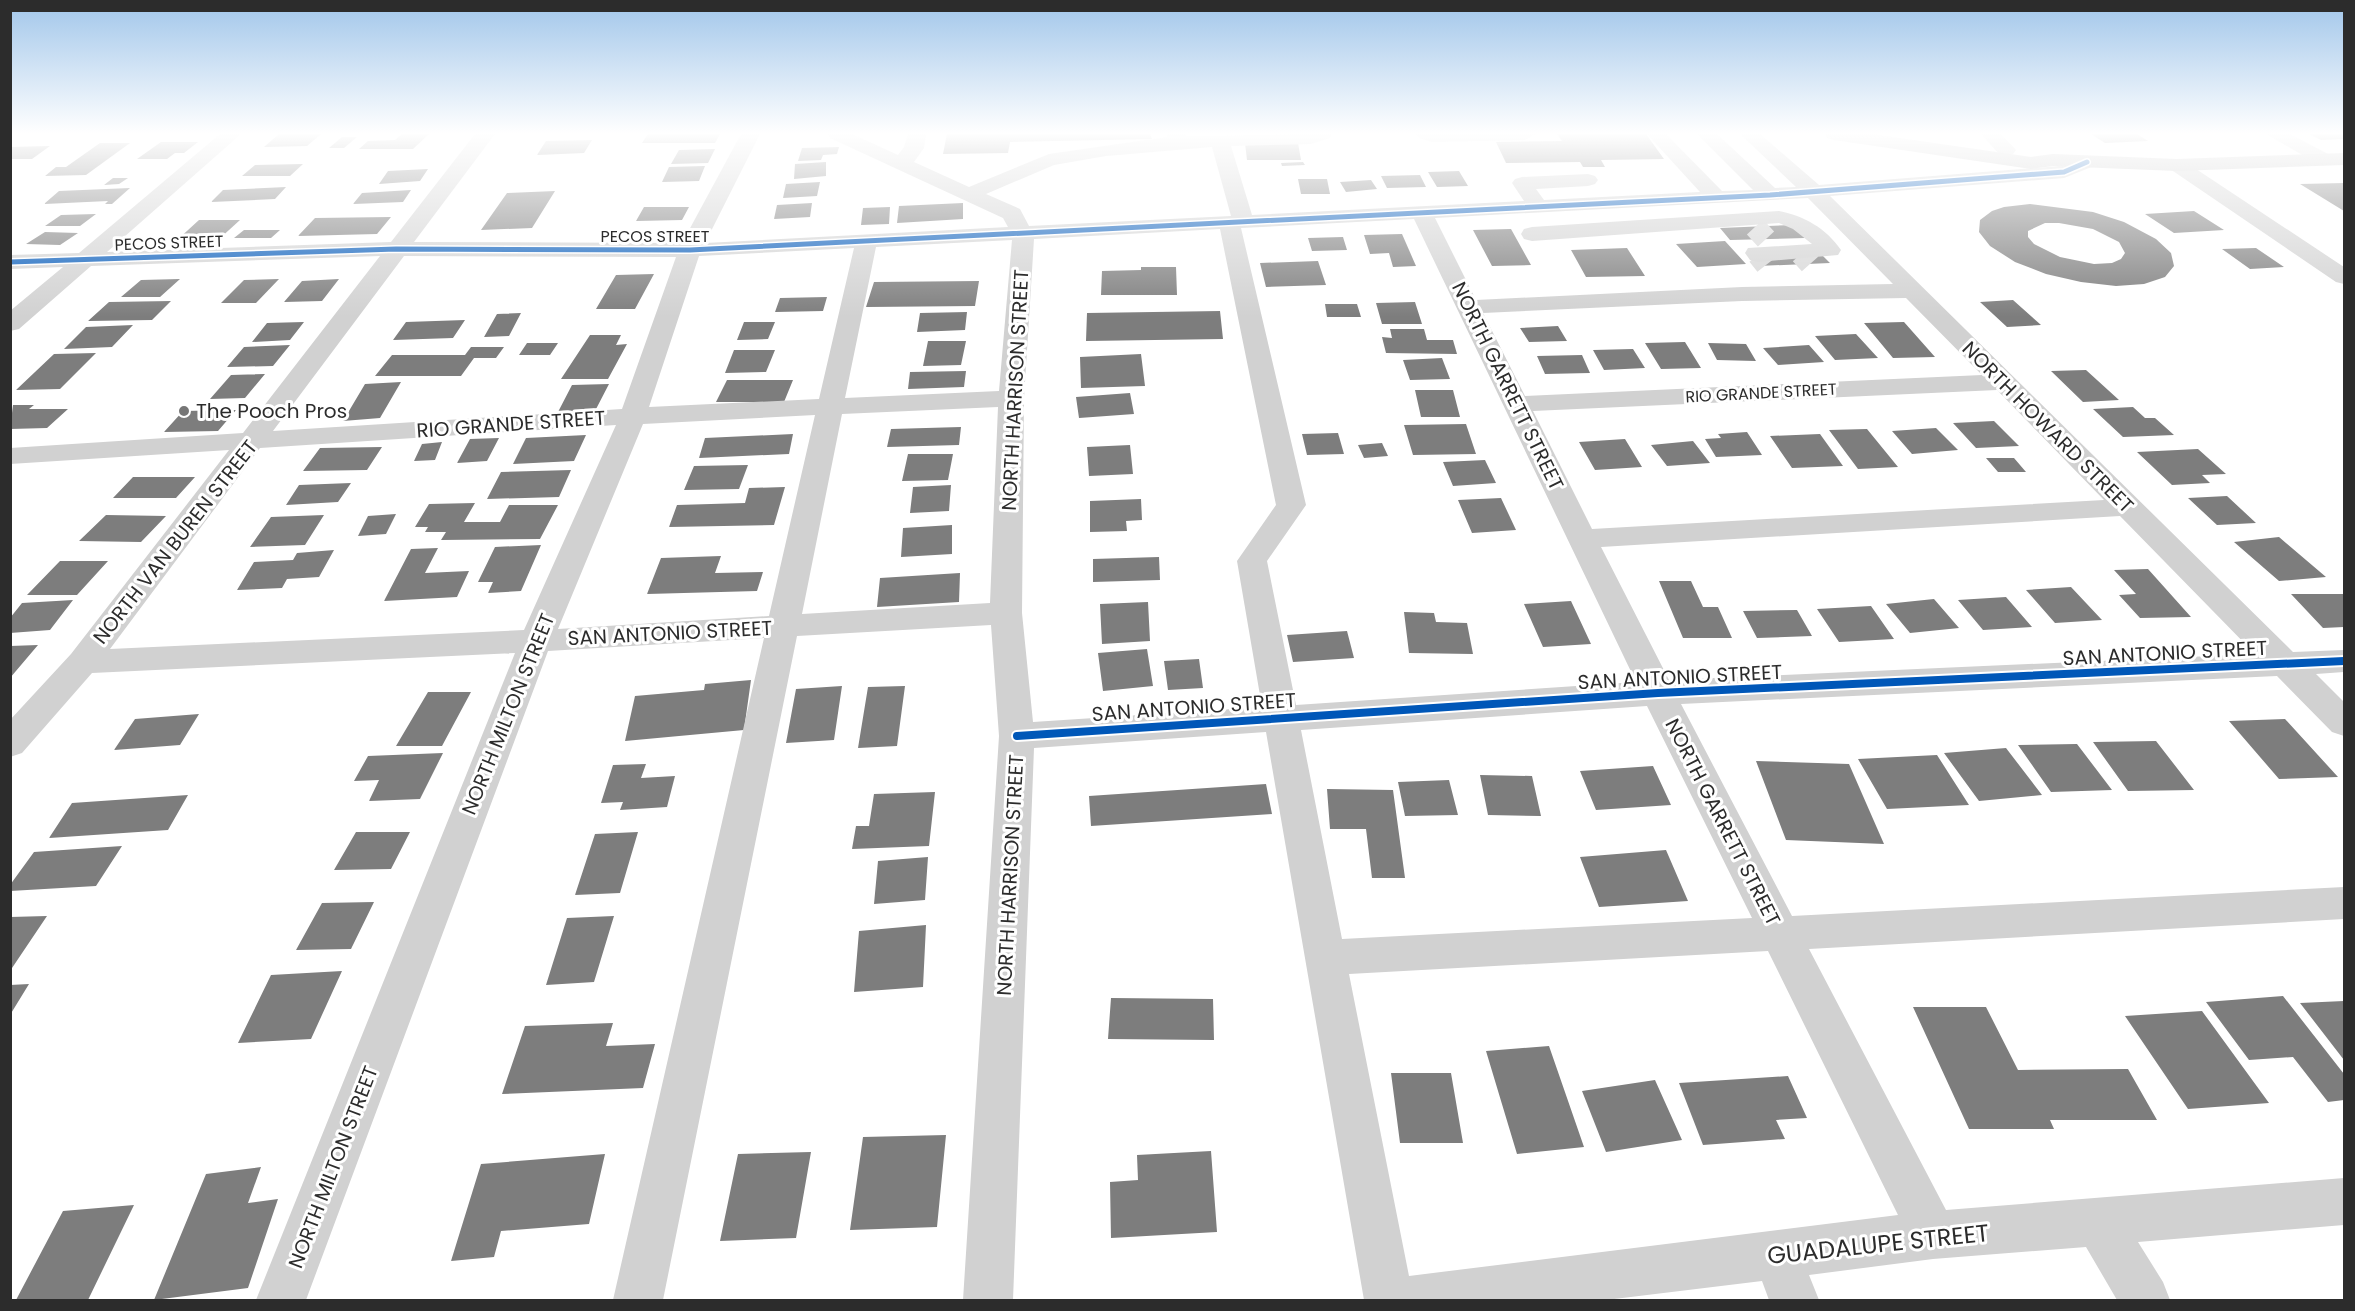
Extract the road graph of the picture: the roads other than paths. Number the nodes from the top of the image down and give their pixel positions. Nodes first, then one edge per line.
1 (159, 195) edge
2 (438, 195) edge
3 (718, 195) edge
4 (972, 195) edge
5 (1231, 195) edge
6 (1530, 195) edge
7 (1766, 195) edge
8 (1817, 195) edge
9 (2222, 195) edge
10 (1721, 197) junction
11 (1652, 200) junction
12 (1537, 205) junction
13 (1422, 213) junction
14 (1236, 221) junction
15 (1672, 225) junction
16 (1532, 234) dead end
17 (1023, 235) junction
18 (866, 242) junction
19 (396, 249) junction
20 (690, 250) junction
21 (1830, 250) junction
22 (1872, 250) junction
23 (1780, 253) junction
24 (83, 260) junction
25 (10, 262) edge
26 (2344, 277) edge
27 (1912, 291) junction
28 (1742, 294) junction
29 (1469, 307) junction
30 (10, 324) edge
31 (2004, 382) junction
32 (1011, 398) junction
33 (1518, 404) junction
34 (830, 407) junction
35 (633, 416) junction
36 (254, 441) junction
37 (10, 456) edge
38 (2129, 507) junction
39 (1583, 539) junction
40 (1006, 612) junction
41 (783, 626) junction
42 (536, 641) junction
43 (2344, 661) edge
44 (83, 662) junction
45 (2286, 664) junction
46 (1658, 693) junction
47 (1281, 718) junction
48 (2344, 723) edge
49 (1017, 735) junction
50 (10, 744) edge
51 (2344, 903) edge
52 (1779, 934) junction
53 (1325, 958) junction
54 (2344, 1202) edge
55 (2098, 1222) junction
56 (1933, 1235) junction
57 (1776, 1255) junction
58 (281, 1300) edge
59 (638, 1300) edge
60 (988, 1300) edge
61 (1389, 1300) edge
62 (1412, 1300) edge
63 (1794, 1300) edge
64 (2145, 1300) edge

1 - 24 street
2 - 19 street, NORTH VAN BUREN STREET
3 - 20 street, NORTH MILTON STREET
4 - 17 street
5 - 14 street
6 - 12 street
7 - 10 street, PECOS STREET
8 - 22 street, NORTH HOWARD STREET
9 - 26 street
10 - 11 street, PECOS STREET
10 - 23 street
11 - 12 street, PECOS STREET
11 - 15 street
12 - 13 street, PECOS STREET
13 - 14 street, PECOS STREET
13 - 29 street, NORTH GARRETT STREET
14 - 17 street, PECOS STREET
14 - 47 street
15 - 16 street
15 - 23 street
17 - 18 street, PECOS STREET
17 - 32 street, NORTH HARRISON STREET
18 - 20 street, PECOS STREET
18 - 34 street
19 - 20 street, PECOS STREET
19 - 24 street, PECOS STREET
19 - 36 street, NORTH VAN BUREN STREET
20 - 35 street, NORTH MILTON STREET
21 - 22 street
21 - 23 street
21 - 23 street
21 - 23 street
22 - 27 street, NORTH HOWARD STREET
23 - 28 street
24 - 25 street, PECOS STREET
24 - 30 street
27 - 28 street
27 - 31 street, NORTH HOWARD STREET
28 - 29 street
29 - 33 street, NORTH GARRETT STREET
31 - 33 street, RIO GRANDE STREET
31 - 38 street, NORTH HOWARD STREET
32 - 34 street, RIO GRANDE STREET
32 - 40 street, NORTH HARRISON STREET
33 - 39 street, NORTH GARRETT STREET
34 - 35 street, RIO GRANDE STREET
34 - 41 street
35 - 36 street, RIO GRANDE STREET
35 - 42 street, NORTH MILTON STREET
36 - 37 street, RIO GRANDE STREET
36 - 44 street, NORTH VAN BUREN STREET
38 - 39 street
38 - 45 street, NORTH HOWARD STREET
39 - 46 street, NORTH GARRETT STREET
40 - 41 street, SAN ANTONIO STREET
40 - 49 street, NORTH HARRISON STREET
41 - 42 street, SAN ANTONIO STREET
41 - 59 street
42 - 44 street, SAN ANTONIO STREET
42 - 58 street, NORTH MILTON STREET
43 - 45 street, SAN ANTONIO STREET
44 - 50 street, NORTH VAN BUREN STREET
45 - 46 street, SAN ANTONIO STREET
45 - 48 street, NORTH HOWARD STREET
46 - 47 street, SAN ANTONIO STREET
46 - 52 street, NORTH GARRETT STREET
47 - 49 street, SAN ANTONIO STREET
47 - 53 street
49 - 60 street, NORTH HARRISON STREET
51 - 52 street
52 - 53 street
52 - 56 street, NORTH GARRETT STREET
53 - 61 street
54 - 55 street, GUADALUPE STREET
55 - 56 street, GUADALUPE STREET
55 - 64 street
56 - 57 street, GUADALUPE STREET
57 - 62 street, GUADALUPE STREET
57 - 63 street

